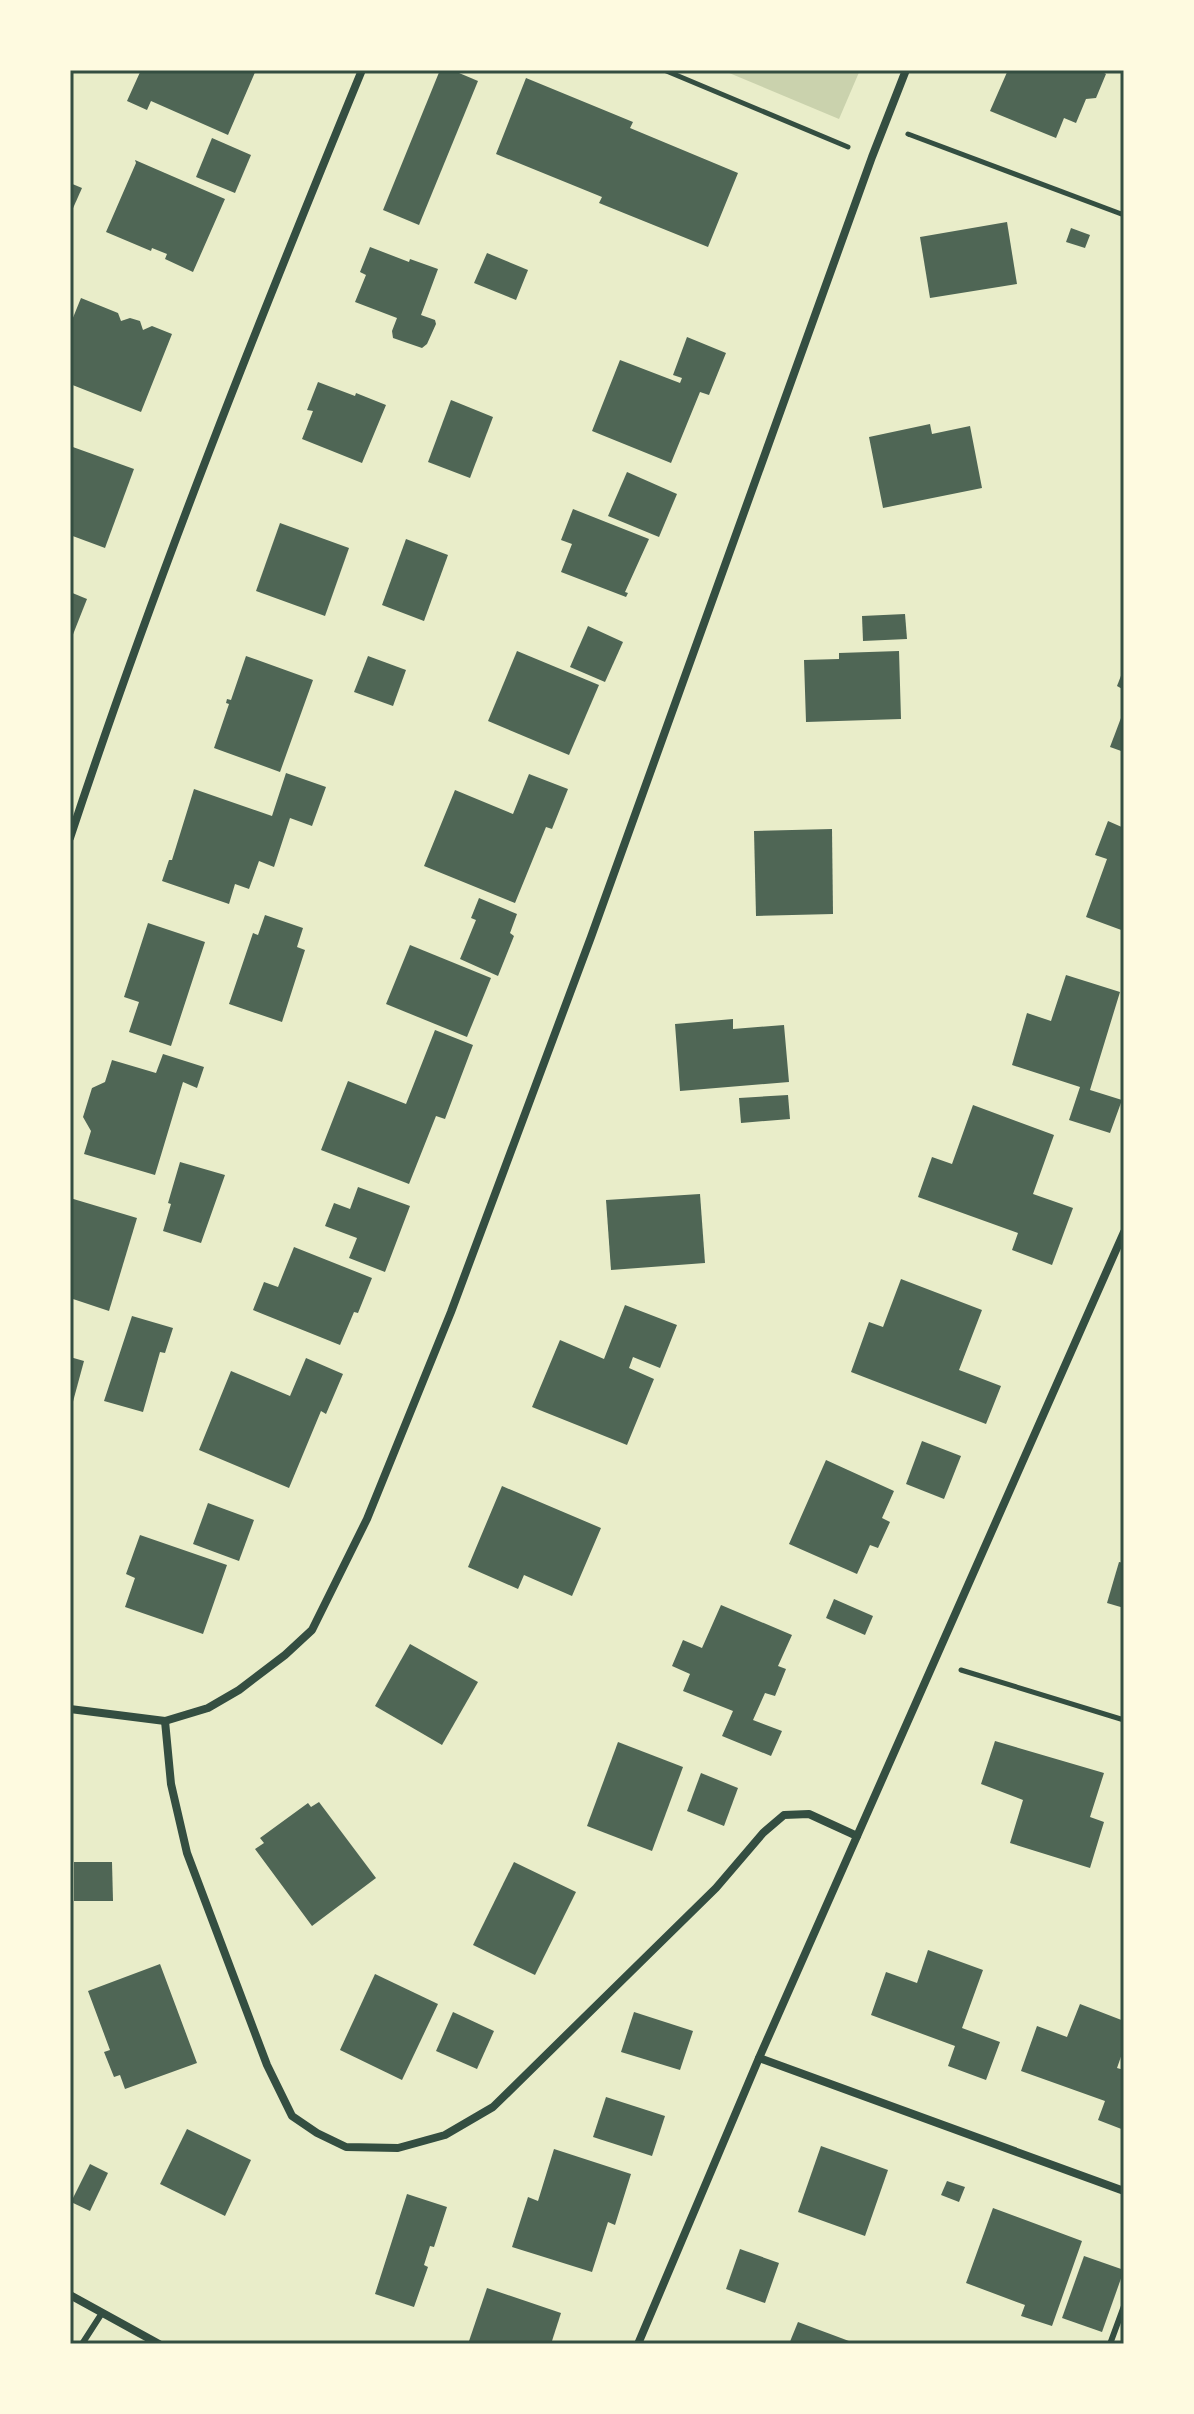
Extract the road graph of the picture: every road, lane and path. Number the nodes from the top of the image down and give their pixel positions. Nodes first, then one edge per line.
1 (362, 70) edge
2 (664, 70) edge
3 (906, 70) edge
4 (884, 125) junction
5 (872, 157) junction
6 (1124, 215) edge
7 (70, 838) edge
8 (1124, 1232) edge
9 (936, 1662) junction
10 (70, 1709) edge
11 (1124, 1720) edge
12 (165, 1721) junction
13 (857, 1836) junction
14 (759, 2058) junction
15 (1124, 2191) edge
16 (70, 2295) edge
17 (1124, 2306) edge
18 (102, 2313) junction
19 (82, 2344) edge
20 (159, 2344) edge
21 (638, 2344) edge
22 (1110, 2344) edge

1 - 7 street
2 - 5 path
3 - 4 street
4 - 5 street
4 - 6 path
5 - 12 street
8 - 9 street
9 - 11 path
9 - 13 street
10 - 12 street
12 - 13 street
13 - 14 street
14 - 15 street
14 - 21 street
16 - 18 street
17 - 22 lane
18 - 19 lane
18 - 20 street

